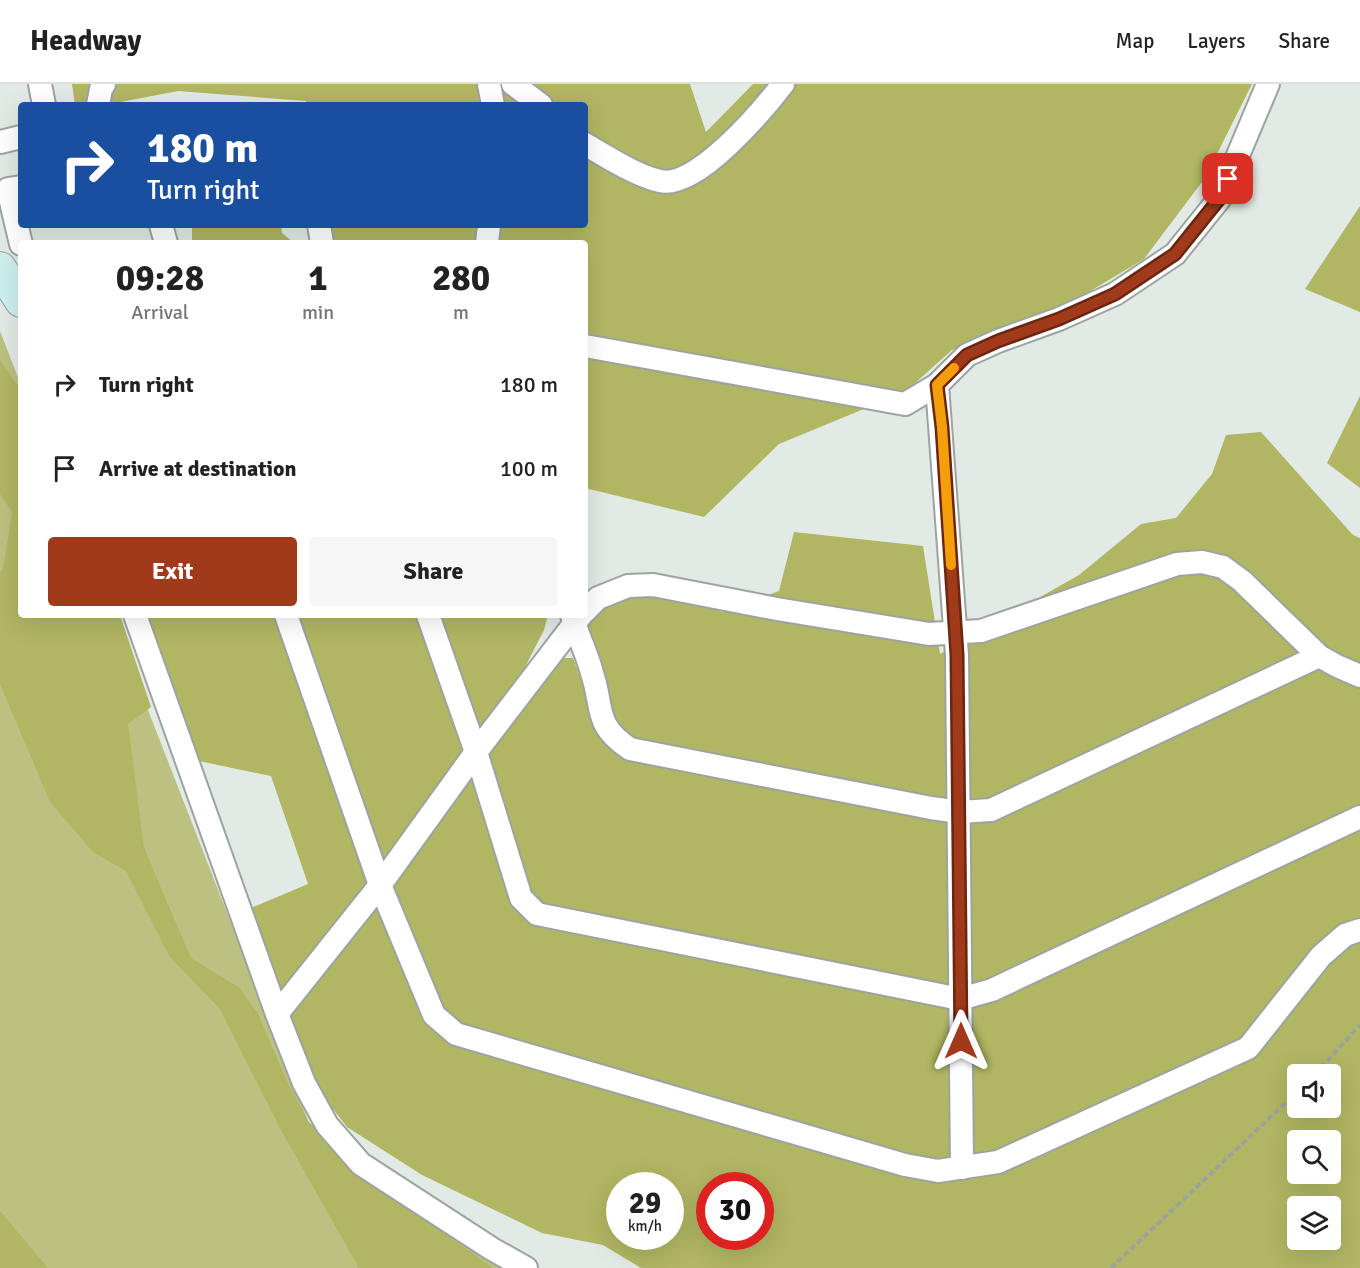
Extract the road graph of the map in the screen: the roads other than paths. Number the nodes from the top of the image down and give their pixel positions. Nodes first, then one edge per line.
1 (40, 84) edge
2 (104, 84) edge
3 (489, 84) edge
4 (513, 84) edge
5 (783, 84) edge
6 (1268, 84) edge
7 (43, 102) edge
8 (99, 102) edge
9 (492, 102) edge
10 (537, 102) edge
11 (18, 138) edge
12 (0, 141) edge
13 (588, 146) edge
14 (18, 188) edge
15 (20, 240) edge
16 (0, 268) edge
17 (18, 296) edge
18 (588, 346) edge
19 (937, 385) junction
20 (588, 607) edge
21 (136, 618) edge
22 (287, 618) edge
23 (429, 618) edge
24 (576, 618) edge
25 (579, 618) edge
26 (956, 634) junction
27 (1319, 656) junction
28 (1360, 676) edge
29 (476, 752) junction
30 (960, 812) junction
31 (1360, 817) edge
32 (380, 885) junction
33 (1360, 930) edge
34 (960, 999) junction
35 (278, 1014) junction
36 (962, 1168) junction
37 (526, 1268) edge

1 - 7 street
2 - 8 street
3 - 9 street
4 - 10 street
5 - 13 street
6 - 19 street
11 - 12 street
14 - 15 street
16 - 17 street
18 - 19 street
19 - 26 street
20 - 26 street
21 - 35 street
22 - 32 street
23 - 29 street
24 - 29 street
25 - 30 street
26 - 27 street
26 - 30 street
27 - 28 street
27 - 30 street
29 - 32 street
29 - 34 street
30 - 34 street
31 - 34 street
32 - 35 street
32 - 36 street
33 - 36 street
34 - 36 street
35 - 37 street

